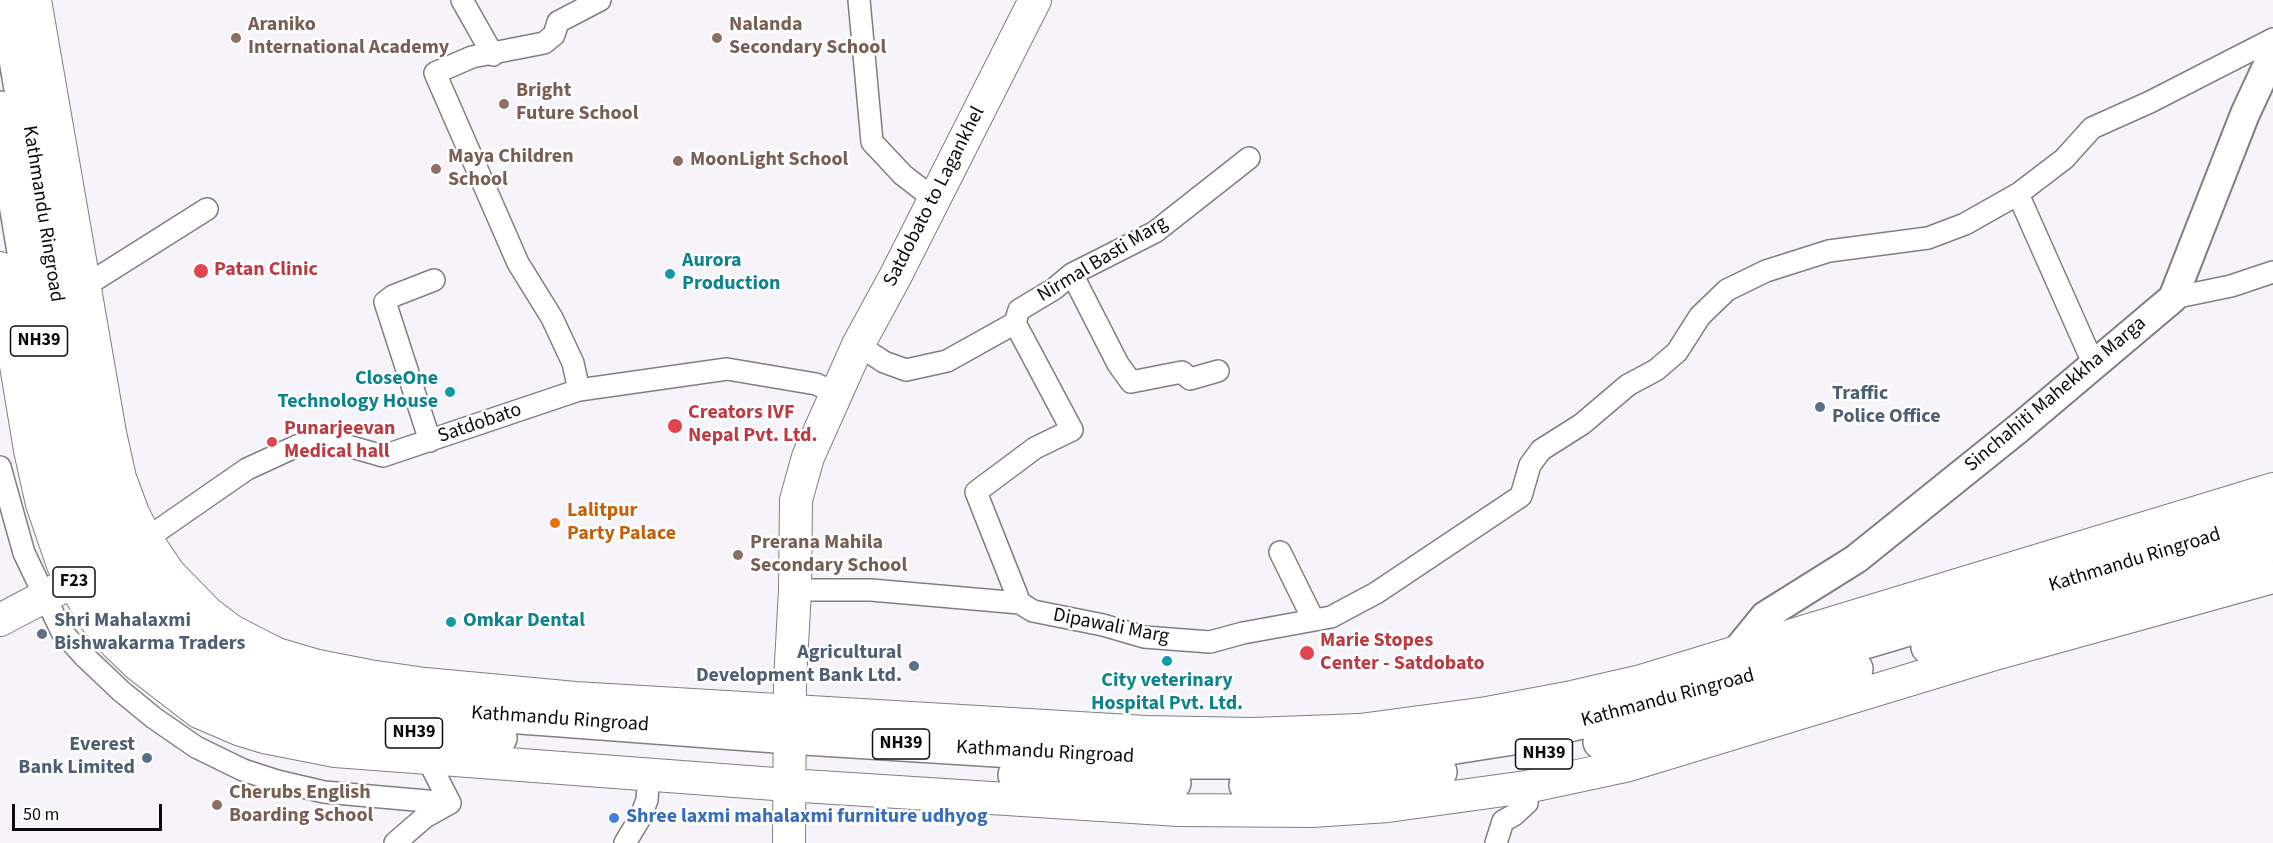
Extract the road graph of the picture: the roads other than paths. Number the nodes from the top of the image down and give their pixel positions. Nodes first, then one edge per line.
1 (6, 0) edge
2 (35, 0) edge
3 (462, 0) edge
4 (600, 0) edge
5 (859, 0) edge
6 (1035, 0) edge
7 (2273, 39) edge
8 (2273, 54) edge
9 (493, 55) junction
10 (0, 108) edge
11 (1250, 158) dead end
12 (2018, 194) junction
13 (933, 199) junction
14 (207, 209) dead end
15 (0, 268) edge
16 (2273, 272) edge
17 (1072, 274) junction
18 (434, 280) dead end
19 (85, 286) junction
20 (2173, 298) junction
21 (1015, 323) junction
22 (858, 345) junction
23 (2094, 365) junction
24 (1218, 371) dead end
25 (579, 390) junction
26 (837, 394) junction
27 (430, 441) junction
28 (0, 467) edge
29 (2273, 489) edge
30 (2273, 520) edge
31 (2273, 544) edge
32 (1280, 552) dead end
33 (108, 562) junction
34 (2273, 577) edge
35 (795, 590) junction
36 (43, 597) junction
37 (1020, 603) junction
38 (1313, 619) junction
39 (0, 620) edge
40 (1734, 654) junction
41 (789, 747) junction
42 (427, 758) junction
43 (649, 774) junction
44 (1526, 787) junction
45 (450, 803) junction
46 (395, 843) edge
47 (625, 843) edge
48 (789, 843) edge
49 (1496, 843) edge

1 - 33 highway, Kathmandu Ringroad / NH39
2 - 19 main road
3 - 9 street
4 - 9 street
5 - 13 street
6 - 13 main road, Satdobato to Lagankhel
7 - 12 street
8 - 20 street, Sinchahiti Mahekkha Marga
9 - 25 street
10 - 33 highway, Kathmandu Ringroad / NH39
11 - 17 street, Nirmal Basti Marg
12 - 23 street
12 - 38 street, Dipawali Marg
13 - 22 main road, Satdobato to Lagankhel
14 - 19 street
15 - 33 main road
16 - 20 street
17 - 21 street, Nirmal Basti Marg
17 - 24 street
18 - 27 street
19 - 33 main road
20 - 23 street, Sinchahiti Mahekkha Marga
21 - 22 street, Nirmal Basti Marg
21 - 37 street
22 - 26 main road, Satdobato to Lagankhel
23 - 40 street, Sinchahiti Mahekkha Marga
25 - 26 street, Satdobato
25 - 27 street, Satdobato
26 - 35 main road
27 - 33 street, Satdobato
28 - 36 street
29 - 40 main road
30 - 41 highway, Kathmandu Ringroad / NH39
31 - 41 highway, Kathmandu Ringroad / NH39
32 - 38 street
33 - 36 main road, F23
33 - 41 highway, Kathmandu Ringroad / NH39
33 - 42 main road
34 - 44 main road
35 - 37 street, Dipawali Marg
35 - 41 main road
36 - 39 main road, F23
36 - 45 street
37 - 38 street, Dipawali Marg
40 - 41 main road
41 - 43 main road
41 - 44 main road
41 - 48 main road
42 - 43 main road
42 - 45 street
43 - 47 street
44 - 49 street
45 - 46 street

